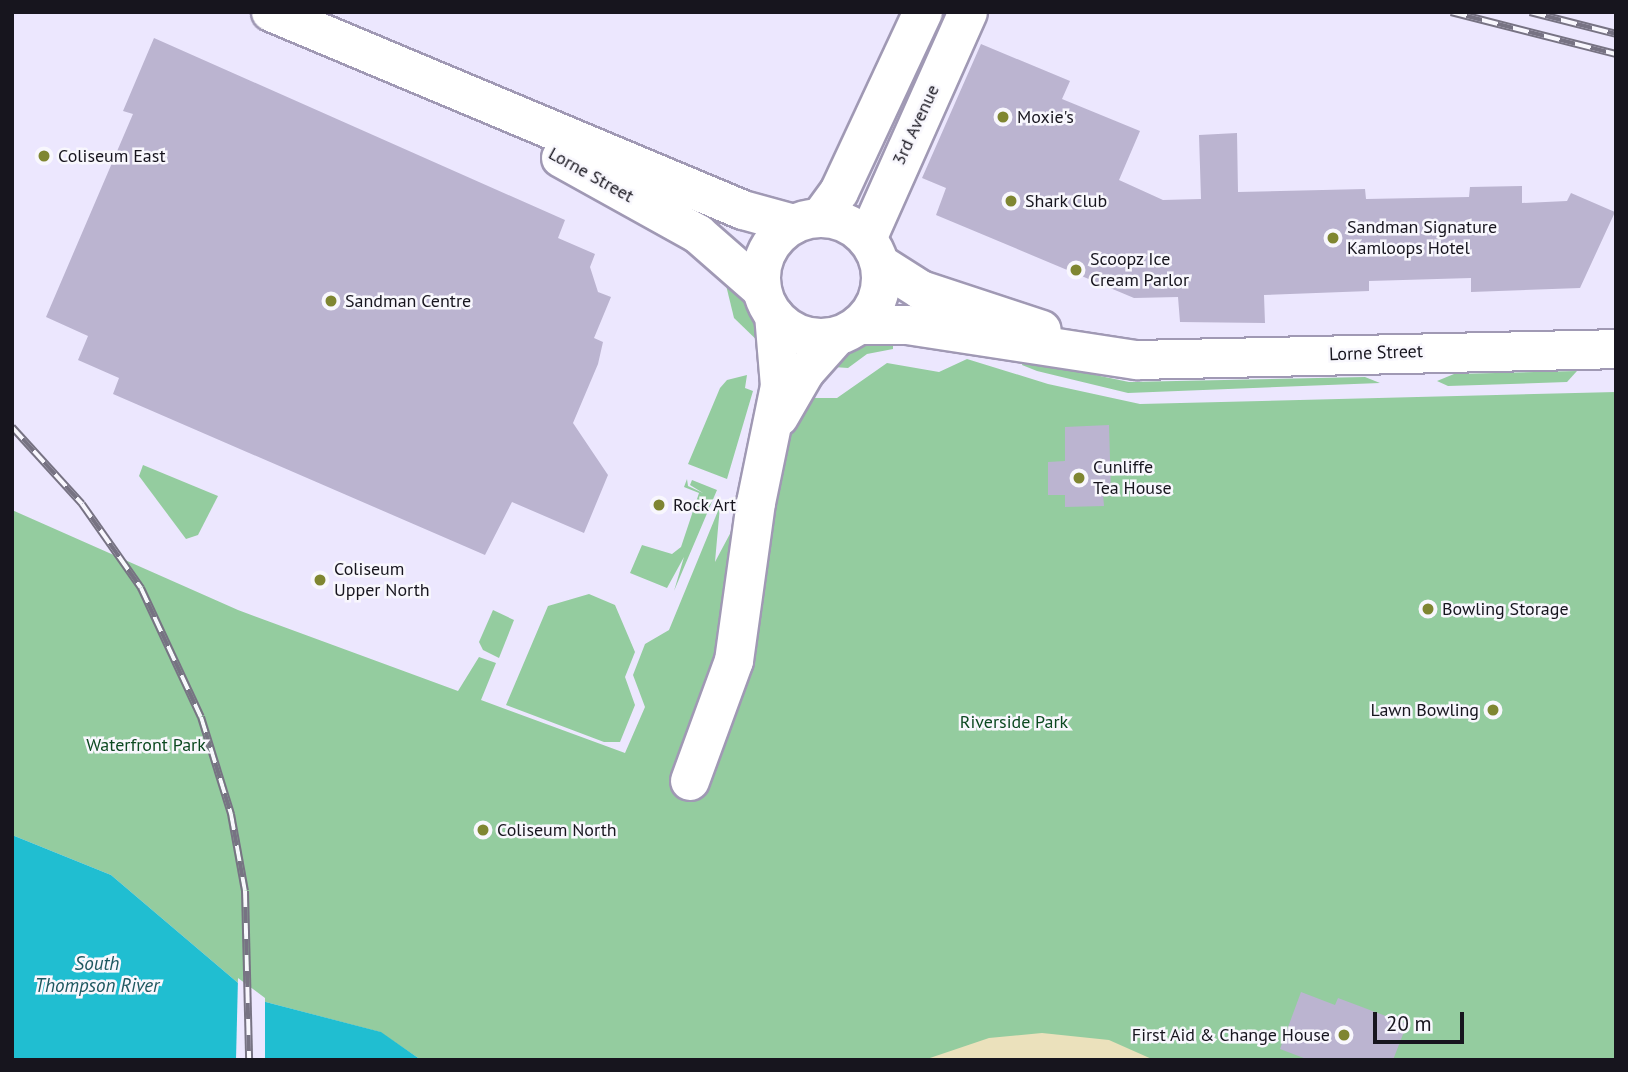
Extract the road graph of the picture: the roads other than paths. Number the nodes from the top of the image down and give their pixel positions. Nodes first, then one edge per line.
1 (271, 12) edge
2 (923, 12) edge
3 (968, 12) edge
4 (409, 74) junction
5 (807, 221) junction
6 (873, 251) junction
7 (768, 302) junction
8 (847, 331) junction
9 (1616, 349) edge
10 (1137, 360) junction
11 (774, 425) junction
12 (690, 781) dead end

1 - 4 street, Lorne Street
2 - 5 street
3 - 6 street, 3rd Avenue
4 - 5 street, Lorne Street
4 - 7 street, Lorne Street
5 - 6 street
5 - 7 street
6 - 8 street
6 - 10 street, Lorne Street
7 - 8 street
7 - 11 street
8 - 10 street, Lorne Street
8 - 11 street
9 - 10 street, Lorne Street
11 - 12 street

